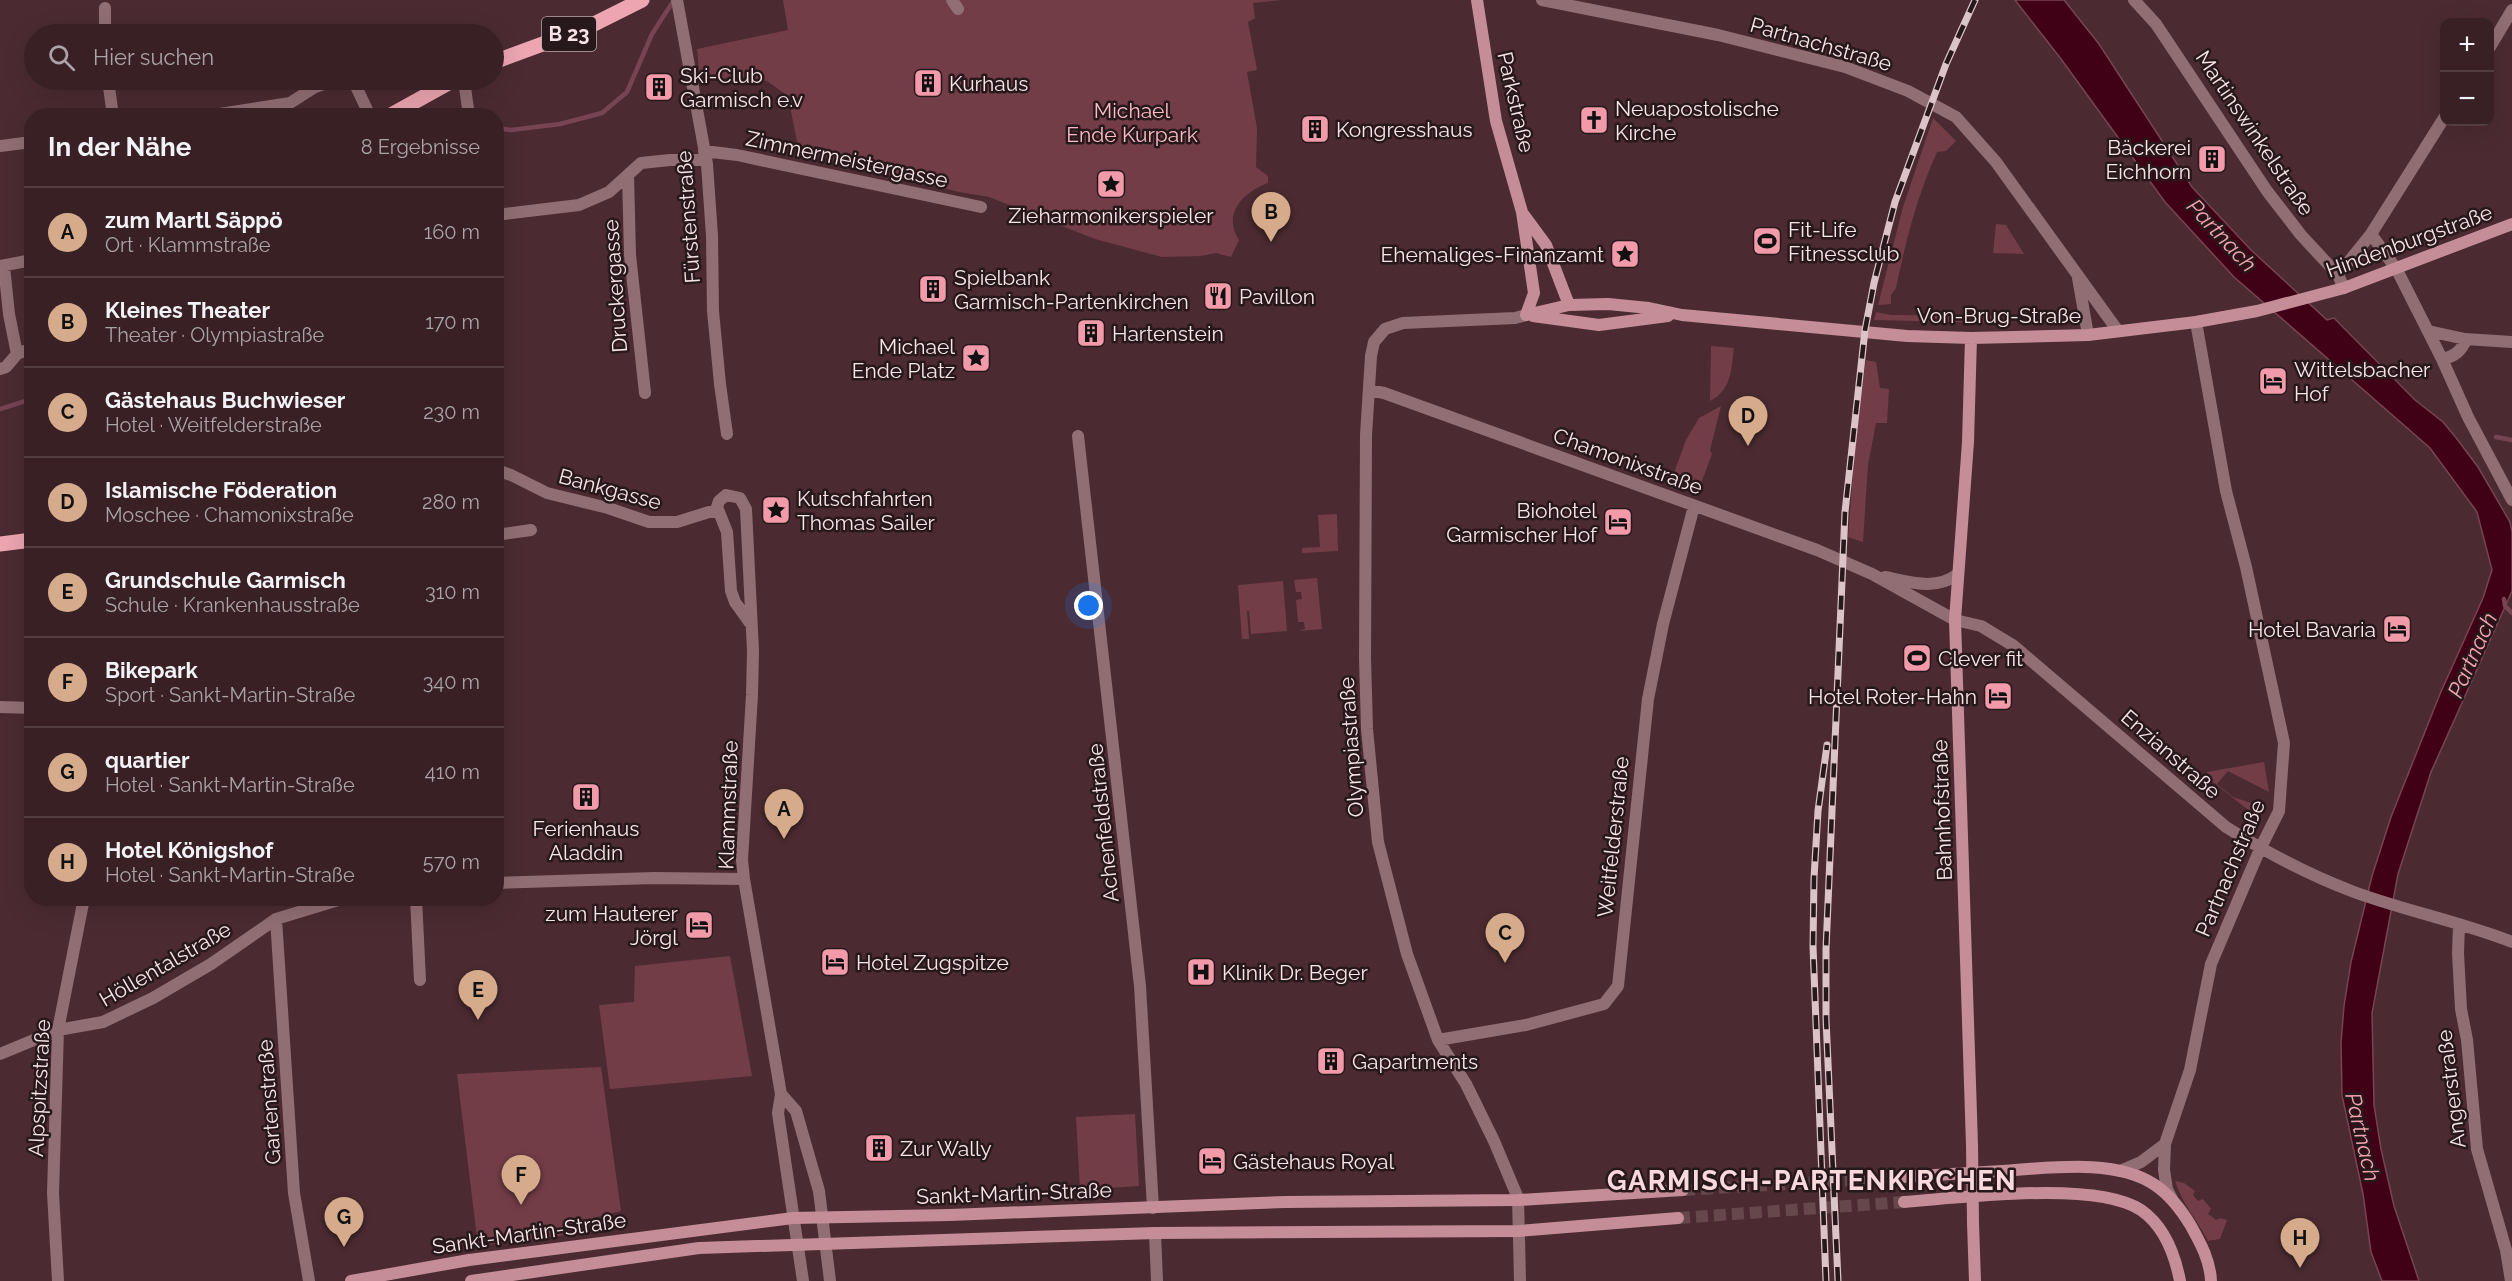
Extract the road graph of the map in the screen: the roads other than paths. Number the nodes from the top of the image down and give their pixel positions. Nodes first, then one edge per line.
1 (642, 0) edge
2 (677, 0) edge
3 (1477, 0) edge
4 (1542, 0) edge
5 (2134, 0) edge
6 (105, 8) dead end
7 (2512, 10) edge
8 (105, 24) edge
9 (2494, 40) edge
10 (504, 58) edge
11 (109, 90) edge
12 (310, 90) edge
13 (358, 90) edge
14 (436, 90) edge
15 (465, 90) edge
16 (112, 108) edge
17 (258, 108) edge
18 (366, 108) edge
19 (403, 108) edge
20 (468, 108) edge
21 (2440, 126) edge
22 (24, 143) edge
23 (0, 146) edge
24 (705, 155) junction
25 (628, 175) junction
26 (981, 207) dead end
27 (1522, 212) junction
28 (504, 214) edge
29 (2512, 224) edge
30 (2371, 234) junction
31 (24, 262) edge
32 (2, 266) edge
33 (2397, 270) junction
34 (2338, 275) junction
35 (2077, 277) junction
36 (2344, 288) junction
37 (2319, 293) joint
38 (1567, 301) junction
39 (1676, 314) junction
40 (1526, 315) junction
41 (2196, 322) junction
42 (2118, 331) junction
43 (2428, 331) junction
44 (2088, 335) junction
45 (1971, 338) junction
46 (2466, 339) junction
47 (2512, 342) edge
48 (24, 351) edge
49 (17, 354) junction
50 (2442, 358) junction
51 (0, 369) edge
52 (1369, 390) junction
53 (645, 393) dead end
54 (728, 434) dead end
55 (1078, 436) dead end
56 (504, 472) edge
57 (2512, 500) edge
58 (1694, 506) junction
59 (717, 512) junction
60 (531, 530) dead end
61 (504, 534) edge
62 (24, 541) edge
63 (0, 544) edge
64 (1872, 574) junction
65 (1958, 574) junction
66 (1955, 620) junction
67 (750, 623) junction
68 (0, 707) edge
69 (24, 708) edge
70 (2260, 849) junction
71 (744, 879) junction
72 (504, 883) edge
73 (82, 906) edge
74 (319, 906) edge
75 (416, 906) edge
76 (276, 919) junction
77 (2459, 925) junction
78 (2506, 940) edge
79 (420, 980) dead end
80 (58, 1030) junction
81 (1438, 1040) junction
82 (0, 1054) edge
83 (781, 1094) junction
84 (2165, 1144) junction
85 (2120, 1171) junction
86 (1902, 1177) tunnel mouth
87 (1683, 1190) tunnel mouth
88 (2172, 1199) junction
89 (1518, 1200) junction
90 (1904, 1202) tunnel mouth
91 (1153, 1208) junction
92 (822, 1217) junction
93 (793, 1218) junction
94 (1678, 1218) tunnel mouth
95 (1519, 1231) junction
96 (1155, 1233) junction
97 (797, 1245) junction
98 (825, 1245) junction
99 (58, 1281) edge
100 (309, 1281) edge
101 (351, 1281) edge
102 (471, 1281) edge
103 (803, 1281) edge
104 (830, 1281) edge
105 (1157, 1281) edge
106 (1520, 1281) edge
107 (1975, 1281) edge
108 (2180, 1281) edge
109 (2211, 1281) edge
110 (2511, 1281) edge

1 - 10 main road, B 23
2 - 24 street, Fürstenstraße
3 - 27 main road, Parkstraße
4 - 35 street, Partnachstraße
5 - 34 street, Martinswinkelstraße
6 - 8 street
7 - 9 street
11 - 16 street
12 - 17 street
13 - 18 street
14 - 19 main road
15 - 20 street
21 - 30 street
22 - 23 street
24 - 25 street, Zimmermeistergasse
24 - 26 street, Zimmermeistergasse
24 - 54 street, Fürstenstraße
25 - 28 street, Zimmermeistergasse
25 - 53 street, Druckergasse
27 - 38 main road, Parkstraße
27 - 40 main road, Parkstraße
29 - 33 main road, Hindenburgstraße
30 - 33 street
30 - 34 street
31 - 32 street
32 - 49 street
33 - 36 main road, Hindenburgstraße
33 - 43 street
34 - 36 street, Martinswinkelstraße
35 - 42 street, Partnachstraße
35 - 44 street, Partnachstraße
36 - 37 main road, Hindenburgstraße
37 - 41 main road, Von-Brug-Straße
38 - 39 main road, Von-Brug-Straße
38 - 40 main road, Von-Brug-Straße
39 - 40 main road, Von-Brug-Straße
39 - 45 main road, Von-Brug-Straße
40 - 52 street, Olympiastraße
41 - 42 main road, Von-Brug-Straße
41 - 70 street, Partnachstraße
42 - 44 main road, Von-Brug-Straße
43 - 46 street
43 - 50 street
44 - 45 main road, Von-Brug-Straße
45 - 65 main road, Bahnhofstraße
46 - 47 street
46 - 50 street
48 - 49 street
49 - 51 street
50 - 57 street
52 - 58 street, Chamonixstraße
52 - 81 street, Olympiastraße
55 - 91 street, Achenfeldstraße
56 - 59 street, Bankgasse
58 - 64 street, Chamonixstraße
58 - 81 street, Weitfelderstraße
59 - 67 street, Klammstraße
59 - 67 street, Klammstraße
60 - 61 street
62 - 63 main road
64 - 65 street, Chamonixstraße
64 - 66 street, Chamonixstraße
65 - 66 main road, Bahnhofstraße
66 - 70 street, Enzianstraße
66 - 107 main road, Bahnhofstraße, bridge
67 - 71 street, Klammstraße
68 - 69 street
70 - 77 street, Enzianstraße
70 - 84 street, Partnachstraße
71 - 72 street
71 - 83 street, Klammstraße
73 - 80 street, Alpspitzstraße
74 - 76 street, Höllentalstraße
75 - 79 street
76 - 80 street, Höllentalstraße
76 - 100 street, Gartenstraße
77 - 78 street, Enzianstraße
77 - 110 street, Angerstraße
80 - 82 street, Höllentalstraße
80 - 99 street, Alpspitzstraße
81 - 89 street, Olympiastraße
83 - 92 street, Klammstraße
83 - 93 street, Klammstraße
84 - 85 street
84 - 88 street, Partnachstraße
85 - 86 main road
85 - 88 main road
87 - 89 main road, Sankt-Martin-Straße
88 - 109 main road
89 - 91 main road, Sankt-Martin-Straße
89 - 95 street, Olympiastraße
90 - 108 main road
91 - 92 main road, Sankt-Martin-Straße
92 - 93 main road, Sankt-Martin-Straße
92 - 98 street, Klammstraße
93 - 97 street, Klammstraße
93 - 101 main road, Sankt-Martin-Straße
94 - 95 main road, Sankt-Martin-Straße
95 - 96 main road, Sankt-Martin-Straße
95 - 106 street, Olympiastraße
96 - 98 main road, Sankt-Martin-Straße
96 - 105 street
97 - 98 main road, Sankt-Martin-Straße
97 - 102 main road, Sankt-Martin-Straße
97 - 103 street, Klammstraße
98 - 104 street, Klammstraße

